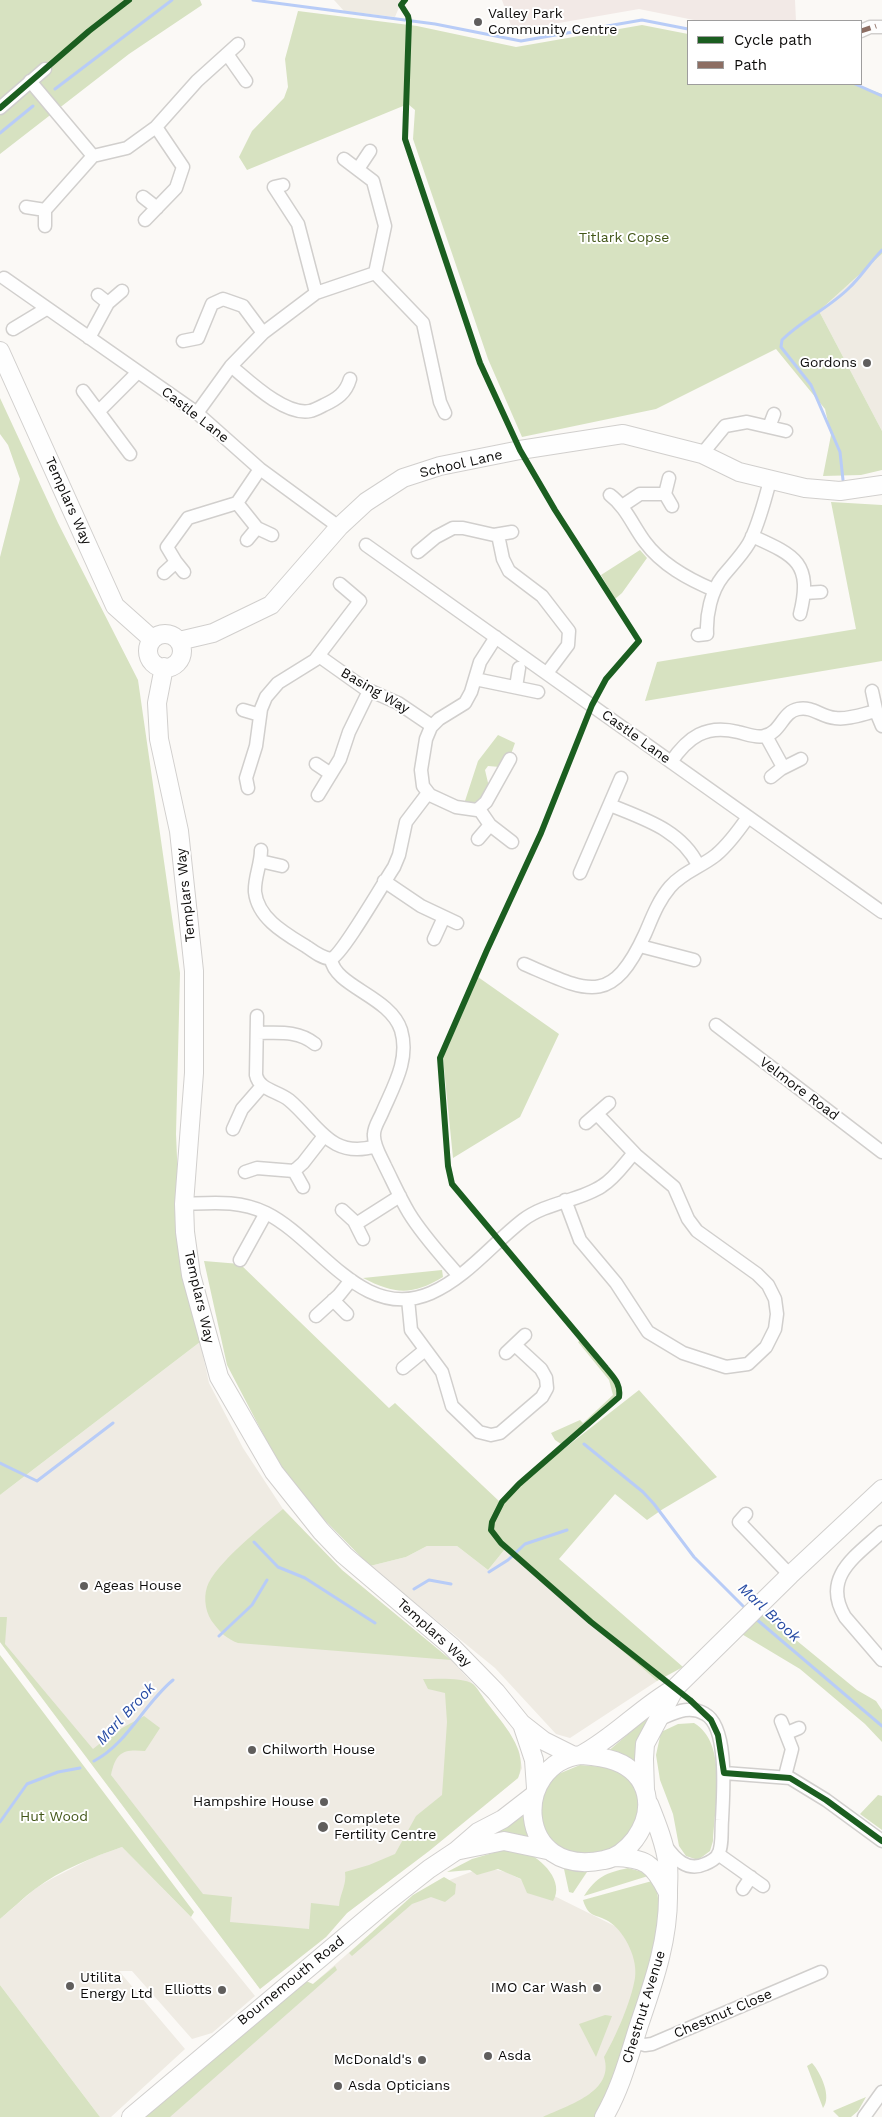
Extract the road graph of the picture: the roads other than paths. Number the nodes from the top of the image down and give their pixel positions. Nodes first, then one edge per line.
1 (882, 27) edge
2 (862, 31) edge
3 (238, 44) dead end
4 (227, 54) junction
5 (45, 69) dead end
6 (30, 81) junction
7 (246, 81) dead end
8 (0, 108) edge
9 (156, 127) junction
10 (370, 151) dead end
11 (93, 156) junction
12 (344, 158) dead end
13 (358, 169) junction
14 (273, 188) dead end
15 (143, 197) dead end
16 (26, 207) dead end
17 (157, 208) junction
18 (45, 210) junction
19 (145, 220) dead end
20 (45, 226) dead end
21 (375, 273) junction
22 (4, 278) dead end
23 (122, 291) dead end
24 (316, 293) junction
25 (46, 309) junction
26 (12, 328) dead end
27 (263, 333) junction
28 (89, 338) junction
29 (198, 338) junction
30 (183, 341) dead end
31 (0, 350) edge
32 (202, 352) dead end
33 (231, 366) junction
34 (138, 372) junction
35 (349, 388) dead end
36 (83, 391) dead end
37 (445, 404) dead end
38 (99, 411) junction
39 (197, 412) junction
40 (774, 414) dead end
41 (769, 427) junction
42 (786, 431) dead end
43 (130, 454) dead end
44 (702, 454) junction
45 (260, 468) junction
46 (669, 478) dead end
47 (770, 481) junction
48 (882, 485) edge
49 (665, 494) junction
50 (610, 495) dead end
51 (237, 503) junction
52 (622, 506) junction
53 (672, 506) dead end
54 (339, 527) junction
55 (257, 528) junction
56 (512, 532) dead end
57 (498, 535) junction
58 (272, 536) dead end
59 (752, 536) junction
60 (247, 540) dead end
61 (366, 545) dead end
62 (418, 552) dead end
63 (164, 572) dead end
64 (340, 584) dead end
65 (714, 590) junction
66 (821, 592) dead end
67 (804, 593) junction
68 (800, 614) dead end
69 (698, 635) dead end
70 (496, 637) junction
71 (152, 639) junction
72 (179, 641) junction
73 (319, 656) junction
74 (164, 667) junction
75 (519, 668) dead end
76 (547, 673) junction
77 (475, 679) junction
78 (516, 687) junction
79 (370, 690) junction
80 (872, 691) dead end
81 (538, 692) dead end
82 (243, 710) dead end
83 (876, 711) junction
84 (260, 715) junction
85 (432, 726) junction
86 (882, 726) edge
87 (766, 736) junction
88 (510, 759) dead end
89 (801, 759) dead end
90 (671, 762) junction
91 (316, 764) dead end
92 (783, 767) junction
93 (331, 774) junction
94 (771, 777) dead end
95 (621, 778) dead end
96 (248, 788) dead end
97 (428, 793) junction
98 (318, 795) dead end
99 (610, 805) junction
100 (479, 809) junction
101 (748, 817) junction
102 (490, 825) junction
103 (478, 839) dead end
104 (512, 842) dead end
105 (698, 865) junction
106 (282, 866) dead end
107 (580, 874) dead end
108 (384, 882) junction
109 (882, 912) edge
110 (444, 916) junction
111 (457, 922) dead end
112 (434, 939) dead end
113 (640, 946) junction
114 (331, 959) junction
115 (694, 960) dead end
116 (524, 964) dead end
117 (257, 1016) dead end
118 (716, 1026) dead end
119 (257, 1033) junction
120 (315, 1044) dead end
121 (262, 1086) junction
122 (609, 1103) dead end
123 (596, 1114) junction
124 (586, 1123) dead end
125 (233, 1129) dead end
126 (324, 1136) junction
127 (376, 1146) junction
128 (882, 1152) edge
129 (634, 1153) junction
130 (294, 1171) junction
131 (245, 1172) dead end
132 (303, 1187) dead end
133 (400, 1196) junction
134 (565, 1200) junction
135 (184, 1204) junction
136 (342, 1210) dead end
137 (266, 1213) junction
138 (356, 1224) junction
139 (363, 1239) dead end
140 (240, 1260) dead end
141 (459, 1276) junction
142 (350, 1280) junction
143 (408, 1299) junction
144 (334, 1300) junction
145 (348, 1314) dead end
146 (316, 1316) dead end
147 (525, 1335) dead end
148 (426, 1350) junction
149 (402, 1368) dead end
150 (882, 1489) edge
151 (746, 1514) dead end
152 (882, 1532) edge
153 (790, 1576) junction
154 (882, 1660) edge
155 (675, 1688) junction
156 (657, 1720) junction
157 (781, 1721) dead end
158 (521, 1723) junction
159 (577, 1755) junction
160 (724, 1773) junction
161 (785, 1776) junction
162 (535, 1791) junction
163 (646, 1794) junction
164 (882, 1841) edge
165 (663, 1844) junction
166 (547, 1850) junction
167 (456, 1852) junction
168 (718, 1854) junction
169 (614, 1857) junction
170 (751, 1877) junction
171 (763, 1886) dead end
172 (743, 1889) dead end
173 (668, 1894) junction
174 (816, 1978) dead end
175 (634, 2042) junction
176 (882, 2092) edge
177 (131, 2117) edge
178 (604, 2117) edge
179 (864, 2117) edge

1 - 2 street
3 - 4 street
4 - 7 street
4 - 9 street
5 - 6 street
6 - 8 street
6 - 11 street
9 - 11 street
9 - 17 street
10 - 13 street
11 - 18 street
12 - 13 street
13 - 21 street
14 - 24 street
15 - 17 street
16 - 18 street
17 - 19 street
18 - 20 street
21 - 24 street
21 - 37 street
22 - 25 street, Castle Lane
23 - 28 street
24 - 27 street
25 - 26 street
25 - 28 street, Castle Lane
27 - 29 street
27 - 33 street
28 - 34 street, Castle Lane
29 - 30 street
29 - 32 street
31 - 71 street, Templars Way
33 - 35 street
33 - 39 street
34 - 38 street
34 - 39 street, Castle Lane
36 - 38 street
38 - 43 street
39 - 45 street, Castle Lane
40 - 41 street
41 - 42 street
41 - 44 street
44 - 47 street, School Lane
44 - 54 street, School Lane
45 - 51 street
45 - 54 street, Castle Lane
46 - 49 street
47 - 48 street, School Lane
47 - 59 street
49 - 52 street
49 - 53 street
50 - 52 street
51 - 55 street
51 - 63 street
52 - 65 street
54 - 72 street, School Lane
55 - 58 street
55 - 60 street
56 - 57 street
57 - 62 street
57 - 76 street
59 - 65 street
59 - 67 street
61 - 70 street, Castle Lane
64 - 73 street
65 - 69 street
66 - 67 street
67 - 68 street
70 - 76 street, Castle Lane
70 - 77 street
71 - 72 street
71 - 74 street
72 - 74 street
73 - 79 street, Basing Way
73 - 84 street
74 - 135 street, Templars Way
75 - 78 street
76 - 90 street, Castle Lane
77 - 78 street
77 - 85 street
78 - 81 street
79 - 85 street, Basing Way
79 - 93 street
80 - 83 street
82 - 84 street
83 - 86 street
83 - 87 street
84 - 96 street
85 - 97 street
87 - 90 street
87 - 92 street
88 - 100 street
89 - 92 street
90 - 101 street, Castle Lane
91 - 93 street
92 - 94 street
93 - 98 street
95 - 99 street
97 - 100 street
97 - 108 street
99 - 105 street
99 - 107 street
100 - 102 street
101 - 105 street
101 - 109 street, Castle Lane
102 - 103 street
102 - 104 street
105 - 113 street
106 - 114 street
108 - 110 street
108 - 114 street
110 - 111 street
110 - 112 street
113 - 115 street
113 - 116 street
114 - 127 street
117 - 119 street
118 - 128 street, Velmore Road
119 - 120 street
119 - 121 street
121 - 125 street
121 - 126 street
122 - 123 street
123 - 124 street
123 - 129 street
126 - 127 street
126 - 130 street
127 - 133 street
129 - 134 street
129 - 134 street
130 - 131 street
130 - 132 street
133 - 138 street
133 - 141 street
134 - 141 street
135 - 137 street
135 - 158 street, Templars Way
136 - 138 street
137 - 140 street
137 - 142 street
138 - 139 street
141 - 143 street
142 - 143 street
142 - 144 street
143 - 148 street
144 - 145 street
144 - 146 street
147 - 148 street
148 - 149 street
150 - 153 street
151 - 153 street
152 - 154 street
153 - 155 street
155 - 156 street
155 - 159 street
156 - 160 street
156 - 163 street
157 - 161 street
158 - 159 street, Templars Way
158 - 162 street, Templars Way
159 - 162 street
159 - 163 street
160 - 161 street
160 - 168 street
161 - 164 street
162 - 166 street
162 - 167 street, Bournemouth Road
163 - 165 street, Chestnut Avenue
163 - 169 street
165 - 168 street
165 - 173 street, Chestnut Avenue
166 - 167 street, Bournemouth Road
166 - 169 street
167 - 177 street, Bournemouth Road
168 - 170 street
169 - 173 street, Chestnut Avenue
170 - 171 street
170 - 172 street
173 - 175 street, Chestnut Avenue
174 - 175 street, Chestnut Close
175 - 178 street, Chestnut Avenue
176 - 179 street

